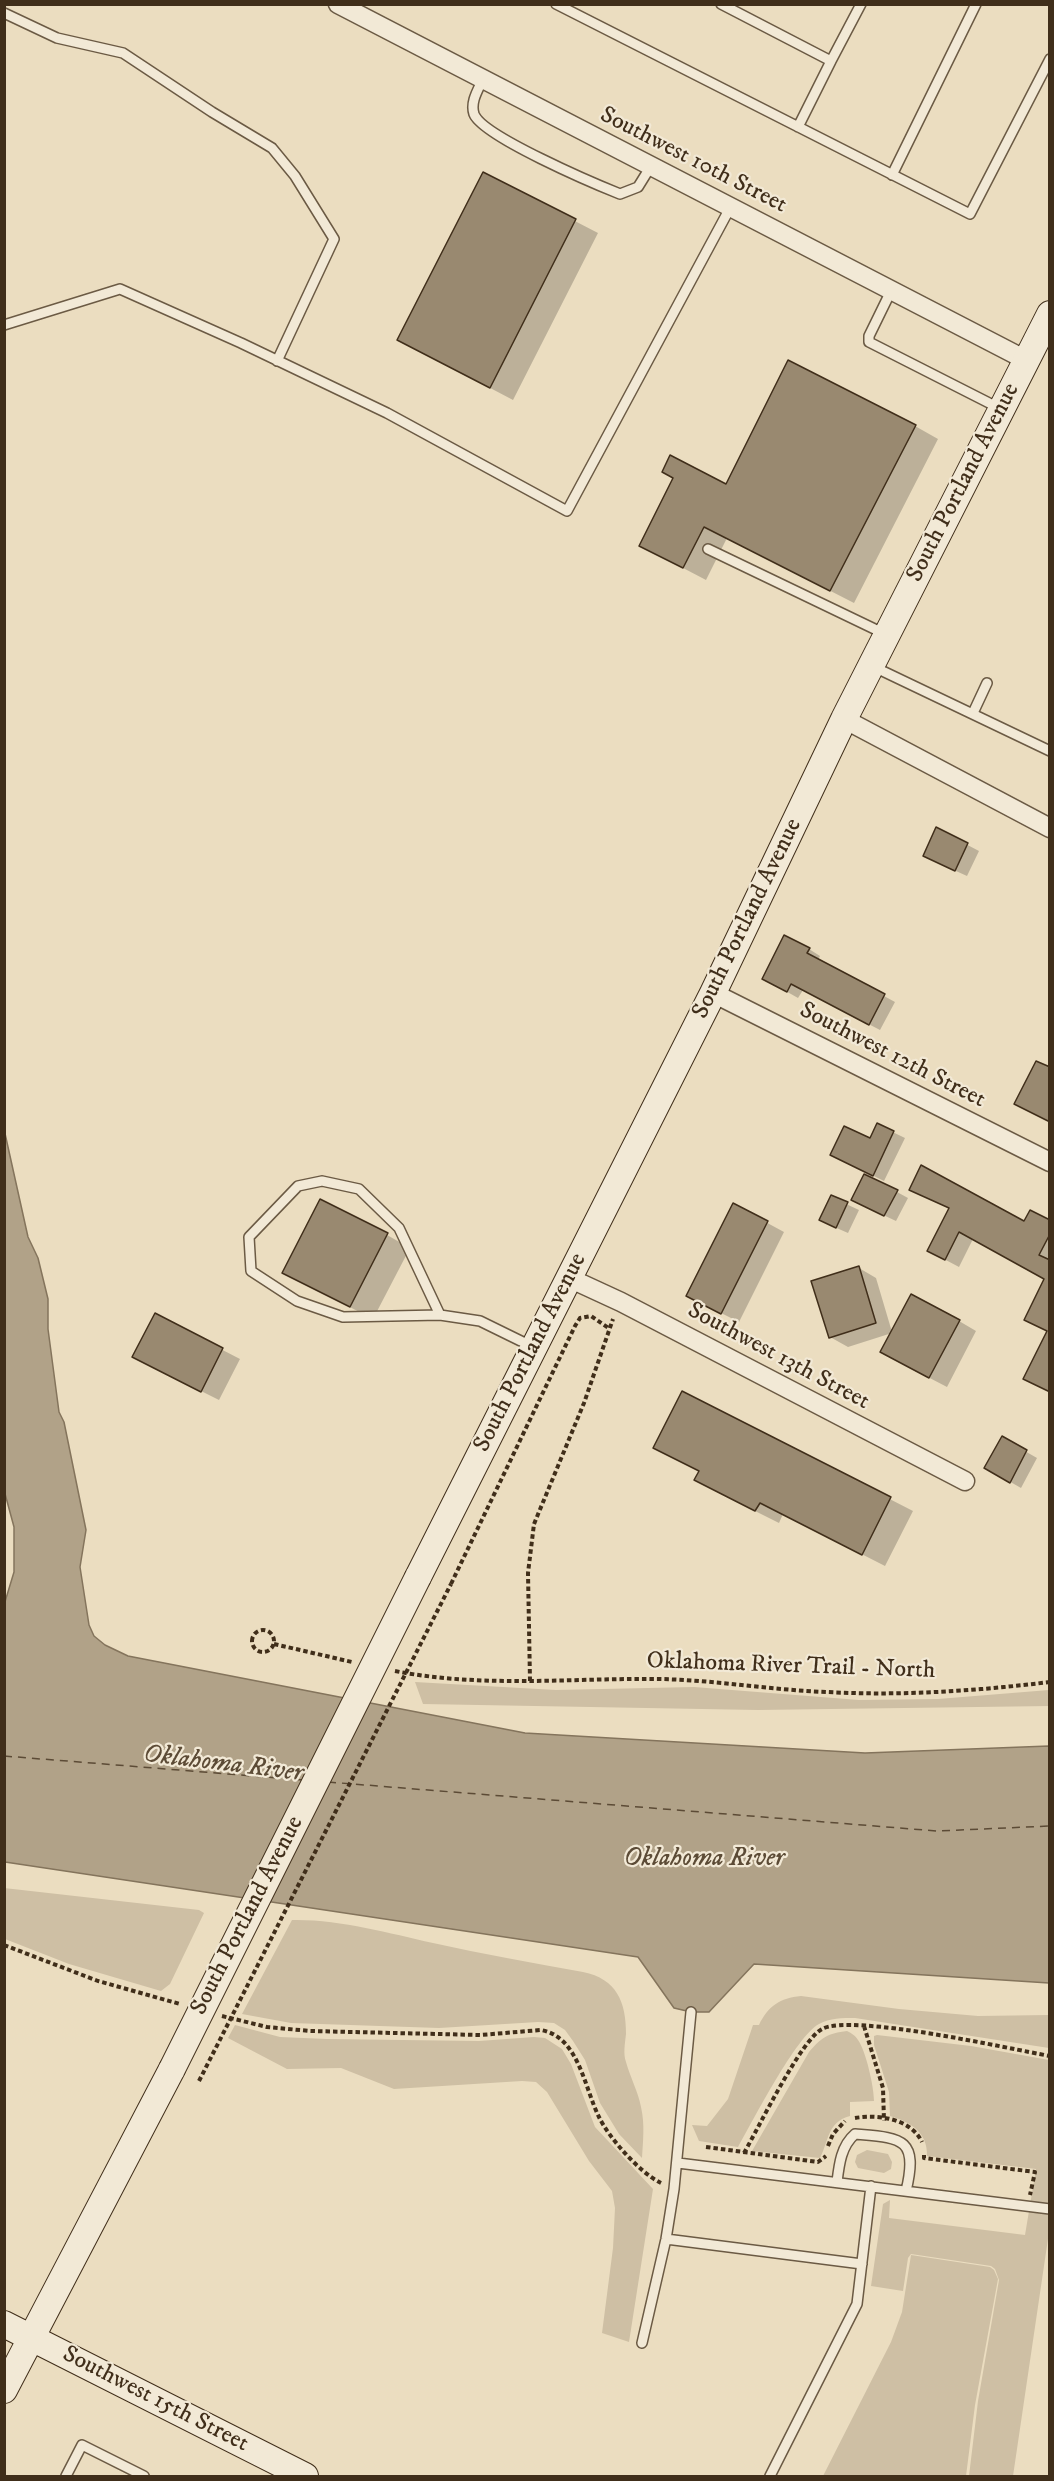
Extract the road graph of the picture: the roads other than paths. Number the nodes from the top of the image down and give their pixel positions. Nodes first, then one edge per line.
1 (338, 4) edge
2 (556, 4) edge
3 (721, 4) edge
4 (861, 4) edge
5 (976, 4) edge
6 (4, 13) edge
7 (1050, 58) edge
8 (831, 62) junction
9 (483, 79) junction
10 (798, 128) junction
11 (651, 166) junction
12 (892, 175) junction
13 (730, 208) junction
14 (891, 291) junction
15 (1047, 323) edge
16 (4, 325) edge
17 (1026, 360) junction
18 (277, 361) junction
19 (1001, 409) junction
20 (708, 549) dead end
21 (887, 635) junction
22 (872, 666) junction
23 (987, 683) dead end
24 (973, 713) junction
25 (844, 719) junction
26 (1050, 751) edge
27 (1050, 828) edge
28 (713, 993) junction
29 (1050, 1162) edge
30 (569, 1278) junction
31 (440, 1315) junction
32 (534, 1347) junction
33 (964, 1481) dead end
34 (691, 2012) dead end
35 (678, 2163) junction
36 (837, 2182) junction
37 (871, 2186) junction
38 (906, 2191) junction
39 (1050, 2209) edge
40 (666, 2239) junction
41 (862, 2264) junction
42 (4, 2324) edge
43 (32, 2338) junction
44 (642, 2343) dead end
45 (4, 2390) edge
46 (66, 2476) edge
47 (144, 2476) edge
48 (305, 2476) edge
49 (770, 2476) edge

1 - 9 street, Southwest 10th Street
2 - 10 lane
3 - 8 lane
4 - 8 lane
5 - 12 lane
6 - 18 lane
7 - 12 lane
8 - 10 lane
9 - 11 street, Southwest 10th Street
9 - 11 lane
10 - 12 lane
11 - 13 street, Southwest 10th Street
13 - 14 street, Southwest 10th Street
13 - 18 lane
14 - 17 street, Southwest 10th Street
14 - 19 lane
15 - 17 main road, South Portland Avenue
16 - 18 lane
17 - 19 main road, South Portland Avenue
19 - 21 main road, South Portland Avenue
20 - 21 lane
21 - 22 main road, South Portland Avenue
22 - 24 lane
22 - 25 main road, South Portland Avenue
23 - 24 lane
24 - 26 lane
25 - 27 street
25 - 28 main road, South Portland Avenue
28 - 29 street, Southwest 12th Street
28 - 30 main road, South Portland Avenue
30 - 32 main road, South Portland Avenue
30 - 33 street, Southwest 13th Street
31 - 31 lane
31 - 32 lane
32 - 43 main road, South Portland Avenue, bridge
34 - 35 lane
35 - 36 lane
35 - 40 lane
36 - 37 lane
36 - 38 lane
37 - 38 lane
37 - 41 lane
38 - 39 lane
40 - 41 lane
40 - 44 lane
41 - 49 lane
42 - 43 main road, Southwest 15th Street
43 - 45 main road, South Portland Avenue
43 - 48 main road, Southwest 15th Street
46 - 47 lane

